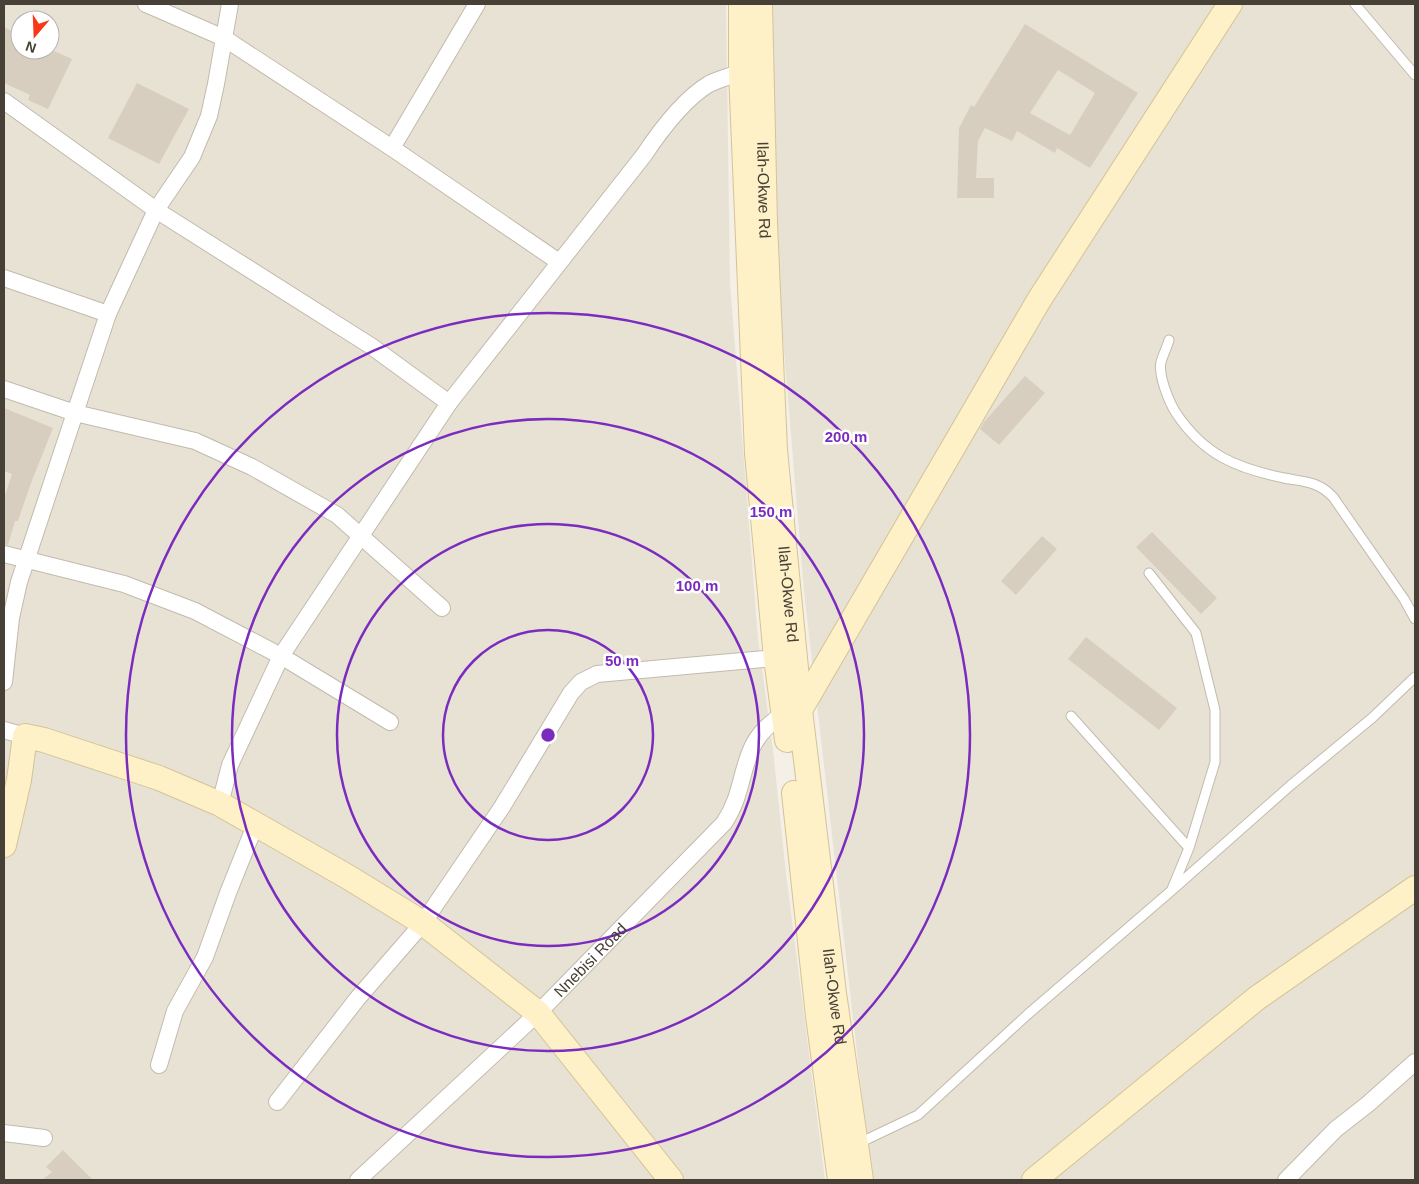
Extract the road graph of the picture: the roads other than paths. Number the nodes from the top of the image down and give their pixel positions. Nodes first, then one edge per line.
1 (146, 4) edge
2 (230, 4) edge
3 (477, 4) edge
4 (741, 4) edge
5 (760, 4) edge
6 (1230, 4) edge
7 (1355, 4) edge
8 (224, 38) junction
9 (742, 72) junction
10 (1415, 75) edge
11 (4, 101) edge
12 (392, 148) junction
13 (156, 210) junction
14 (559, 262) junction
15 (4, 278) edge
16 (108, 314) junction
17 (1169, 340) dead end
18 (4, 388) edge
19 (449, 403) junction
20 (75, 413) junction
21 (360, 535) junction
22 (4, 554) edge
23 (27, 560) junction
24 (1149, 573) dead end
25 (442, 608) dead end
26 (1415, 619) edge
27 (280, 656) junction
28 (776, 658) junction
29 (1415, 677) edge
30 (4, 682) edge
31 (792, 712) junction
32 (1071, 716) dead end
33 (390, 722) dead end
34 (14, 733) edge
35 (220, 804) junction
36 (256, 823) junction
37 (4, 845) edge
38 (1189, 848) junction
39 (1415, 888) edge
40 (1171, 892) junction
41 (423, 923) junction
42 (538, 1013) junction
43 (1415, 1062) edge
44 (159, 1065) dead end
45 (277, 1102) dead end
46 (4, 1134) edge
47 (44, 1138) dead end
48 (857, 1144) junction
49 (358, 1180) edge
50 (671, 1180) edge
51 (840, 1180) edge
52 (861, 1180) edge
53 (1034, 1180) edge
54 (1286, 1180) edge

1 - 8 street
2 - 8 street
3 - 12 street
4 - 9 main road
5 - 31 main road, Ilah-Okwe Rd
6 - 31 main road
7 - 10 lane
8 - 12 street
8 - 13 street
9 - 14 street
9 - 28 main road
11 - 13 street
12 - 14 street
13 - 16 street
13 - 19 street
14 - 19 street
15 - 16 street
16 - 20 street
17 - 26 lane
18 - 20 street
19 - 21 street
20 - 21 street
20 - 23 street
21 - 25 street
21 - 27 street
22 - 23 street
23 - 27 street
23 - 30 street
24 - 38 lane
27 - 33 street
27 - 35 street
28 - 31 main road
28 - 41 street
29 - 40 lane
31 - 42 street, Nnebisi Road
31 - 48 main road, Ilah-Okwe Rd
31 - 51 main road
32 - 38 lane
34 - 35 main road
34 - 37 main road
35 - 36 main road
36 - 41 main road
36 - 44 street
38 - 40 lane
39 - 53 main road
40 - 48 lane
41 - 42 main road
41 - 45 street
42 - 49 street, Nnebisi Road
42 - 50 main road
43 - 54 street
46 - 47 street
48 - 52 main road, Ilah-Okwe Rd

